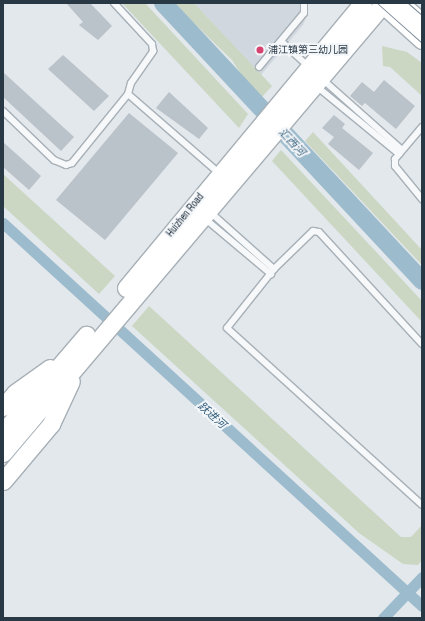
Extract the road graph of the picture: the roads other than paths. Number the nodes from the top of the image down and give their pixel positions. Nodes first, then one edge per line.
1 (114, 3) edge
2 (304, 3) edge
3 (363, 3) edge
4 (400, 3) edge
5 (382, 4) edge
6 (422, 22) edge
7 (422, 40) edge
8 (280, 41) junction
9 (259, 67) dead end
10 (314, 76) junction
11 (128, 94) junction
12 (3, 110) edge
13 (422, 127) edge
14 (255, 141) junction
15 (400, 152) junction
16 (219, 173) junction
17 (422, 199) edge
18 (205, 213) junction
19 (273, 271) junction
20 (124, 299) junction
21 (422, 344) edge
22 (77, 355) junction
23 (3, 407) edge
24 (3, 432) edge
25 (3, 453) edge
26 (3, 481) edge
27 (422, 505) edge

1 - 11 lane
2 - 8 lane
3 - 10 street
4 - 6 street
5 - 7 street
5 - 10 street
8 - 9 lane
8 - 10 lane
10 - 14 street
10 - 15 lane
10 - 15 lane
11 - 12 lane
11 - 16 lane
13 - 15 lane
14 - 16 street, Huizhen Road
14 - 18 street, Huizhen Road
15 - 17 lane
16 - 20 street, Huizhen Road
18 - 19 lane
18 - 19 lane
18 - 20 street, Huizhen Road
19 - 21 lane
19 - 27 lane
20 - 22 street
22 - 23 street
22 - 24 street
22 - 25 street
22 - 26 street

